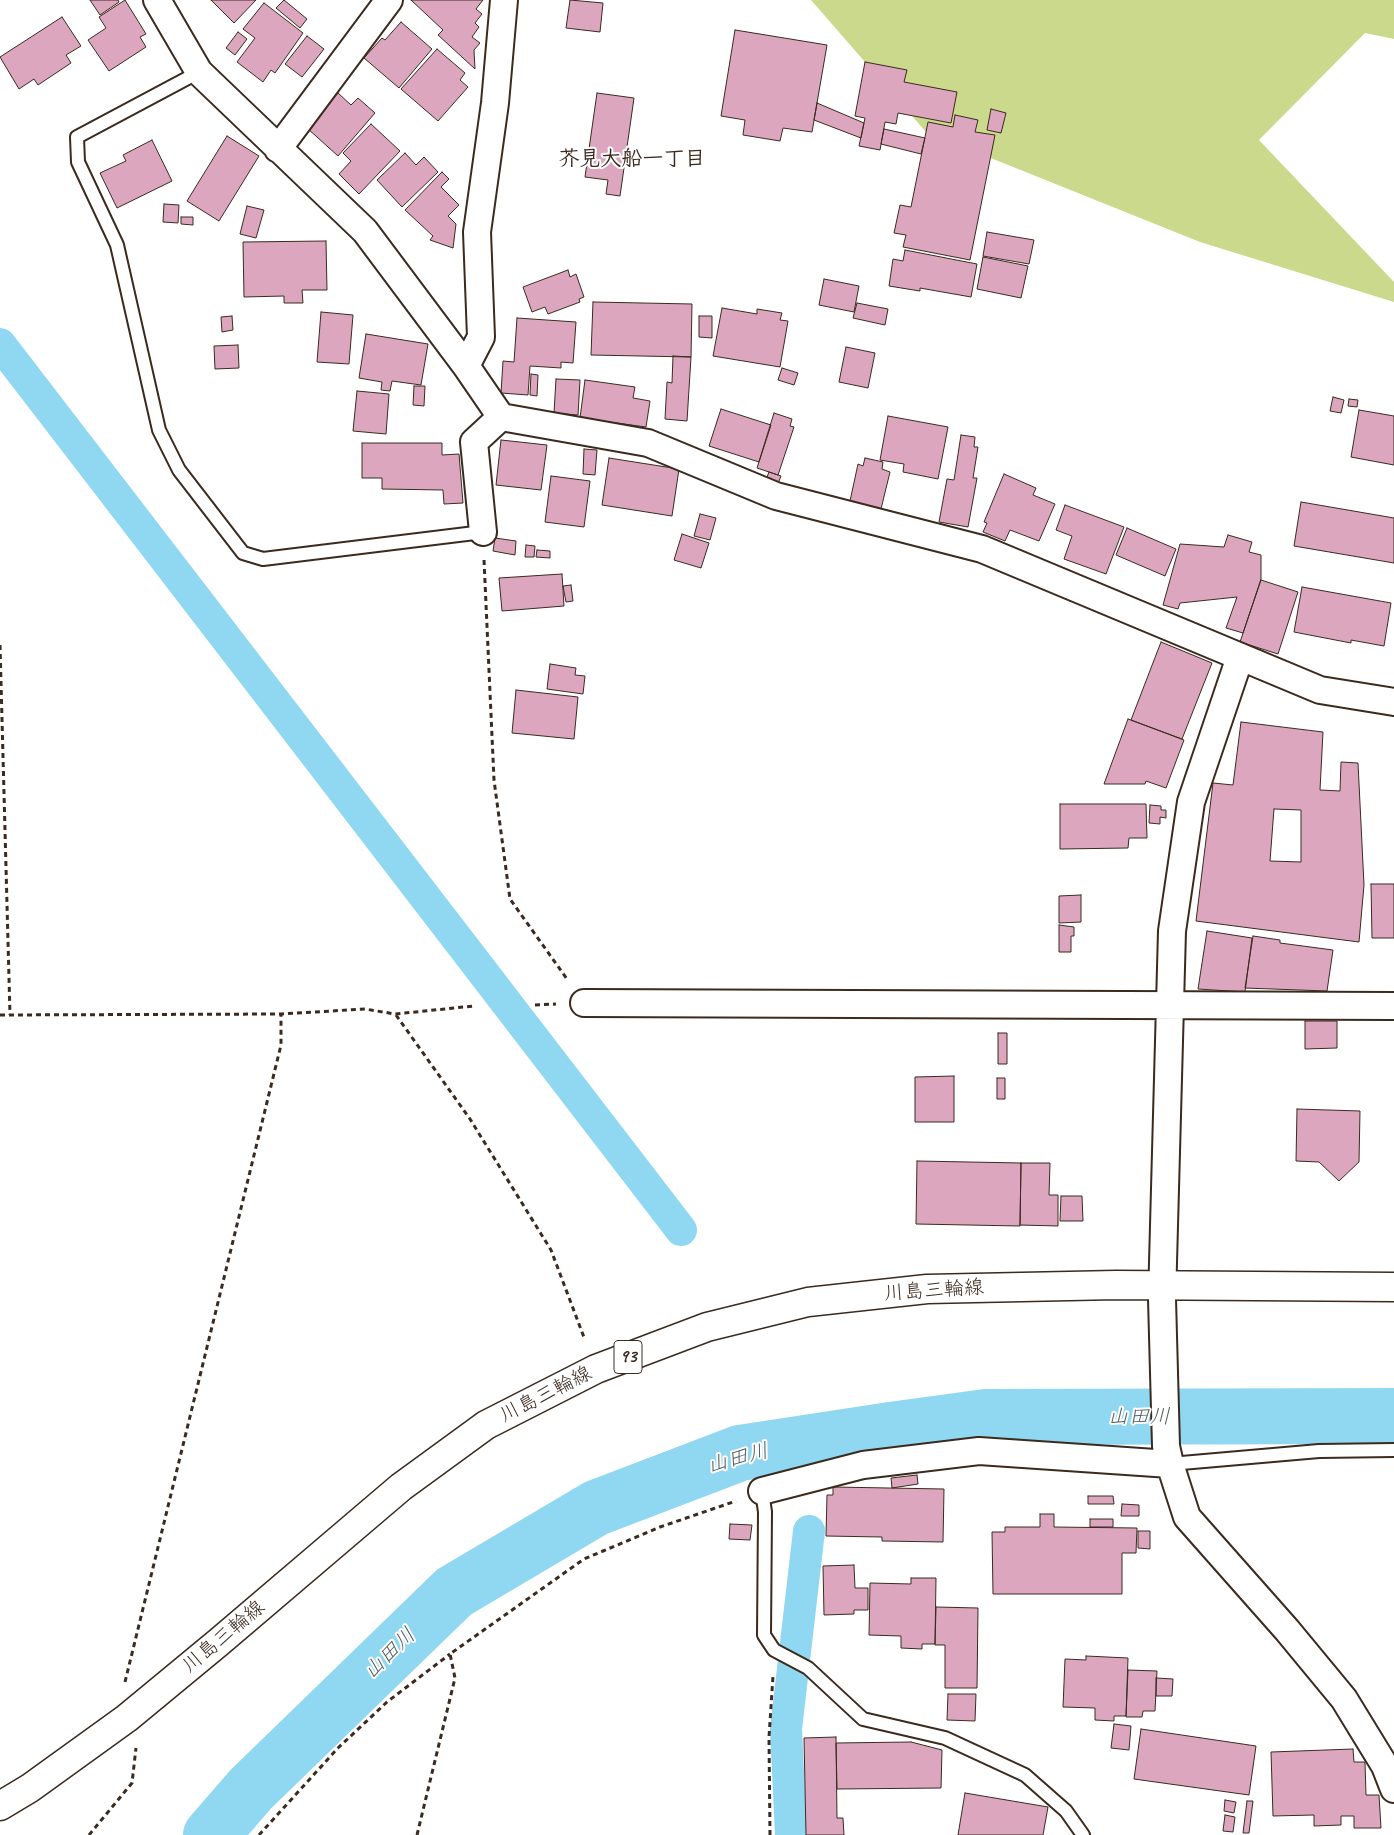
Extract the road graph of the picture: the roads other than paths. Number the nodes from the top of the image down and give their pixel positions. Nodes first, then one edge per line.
1 (157, 0) edge
2 (389, 0) edge
3 (504, 0) edge
4 (198, 72) junction
5 (278, 149) junction
6 (466, 366) junction
7 (500, 417) junction
8 (482, 532) joint
9 (1240, 657) junction
10 (1394, 702) edge
11 (584, 1003) road end
12 (1169, 1005) junction
13 (1394, 1006) edge
14 (1394, 1287) edge
15 (1162, 1292) junction
16 (1394, 1450) edge
17 (1168, 1455) junction
18 (762, 1491) joint
19 (1391, 1774) edge
20 (0, 1806) edge
21 (1083, 1835) edge

1 - 4 street
2 - 5 street
3 - 6 street
4 - 5 street
4 - 8 lane
5 - 6 street
6 - 7 street
7 - 8 street
7 - 9 street
9 - 10 street
9 - 12 street
11 - 12 street
12 - 13 street
12 - 15 street
14 - 15 main road, 川島三輪線 / 93
15 - 17 street
15 - 20 main road, 川島三輪線 / 93
16 - 17 lane
17 - 18 street
17 - 19 street
18 - 21 lane

